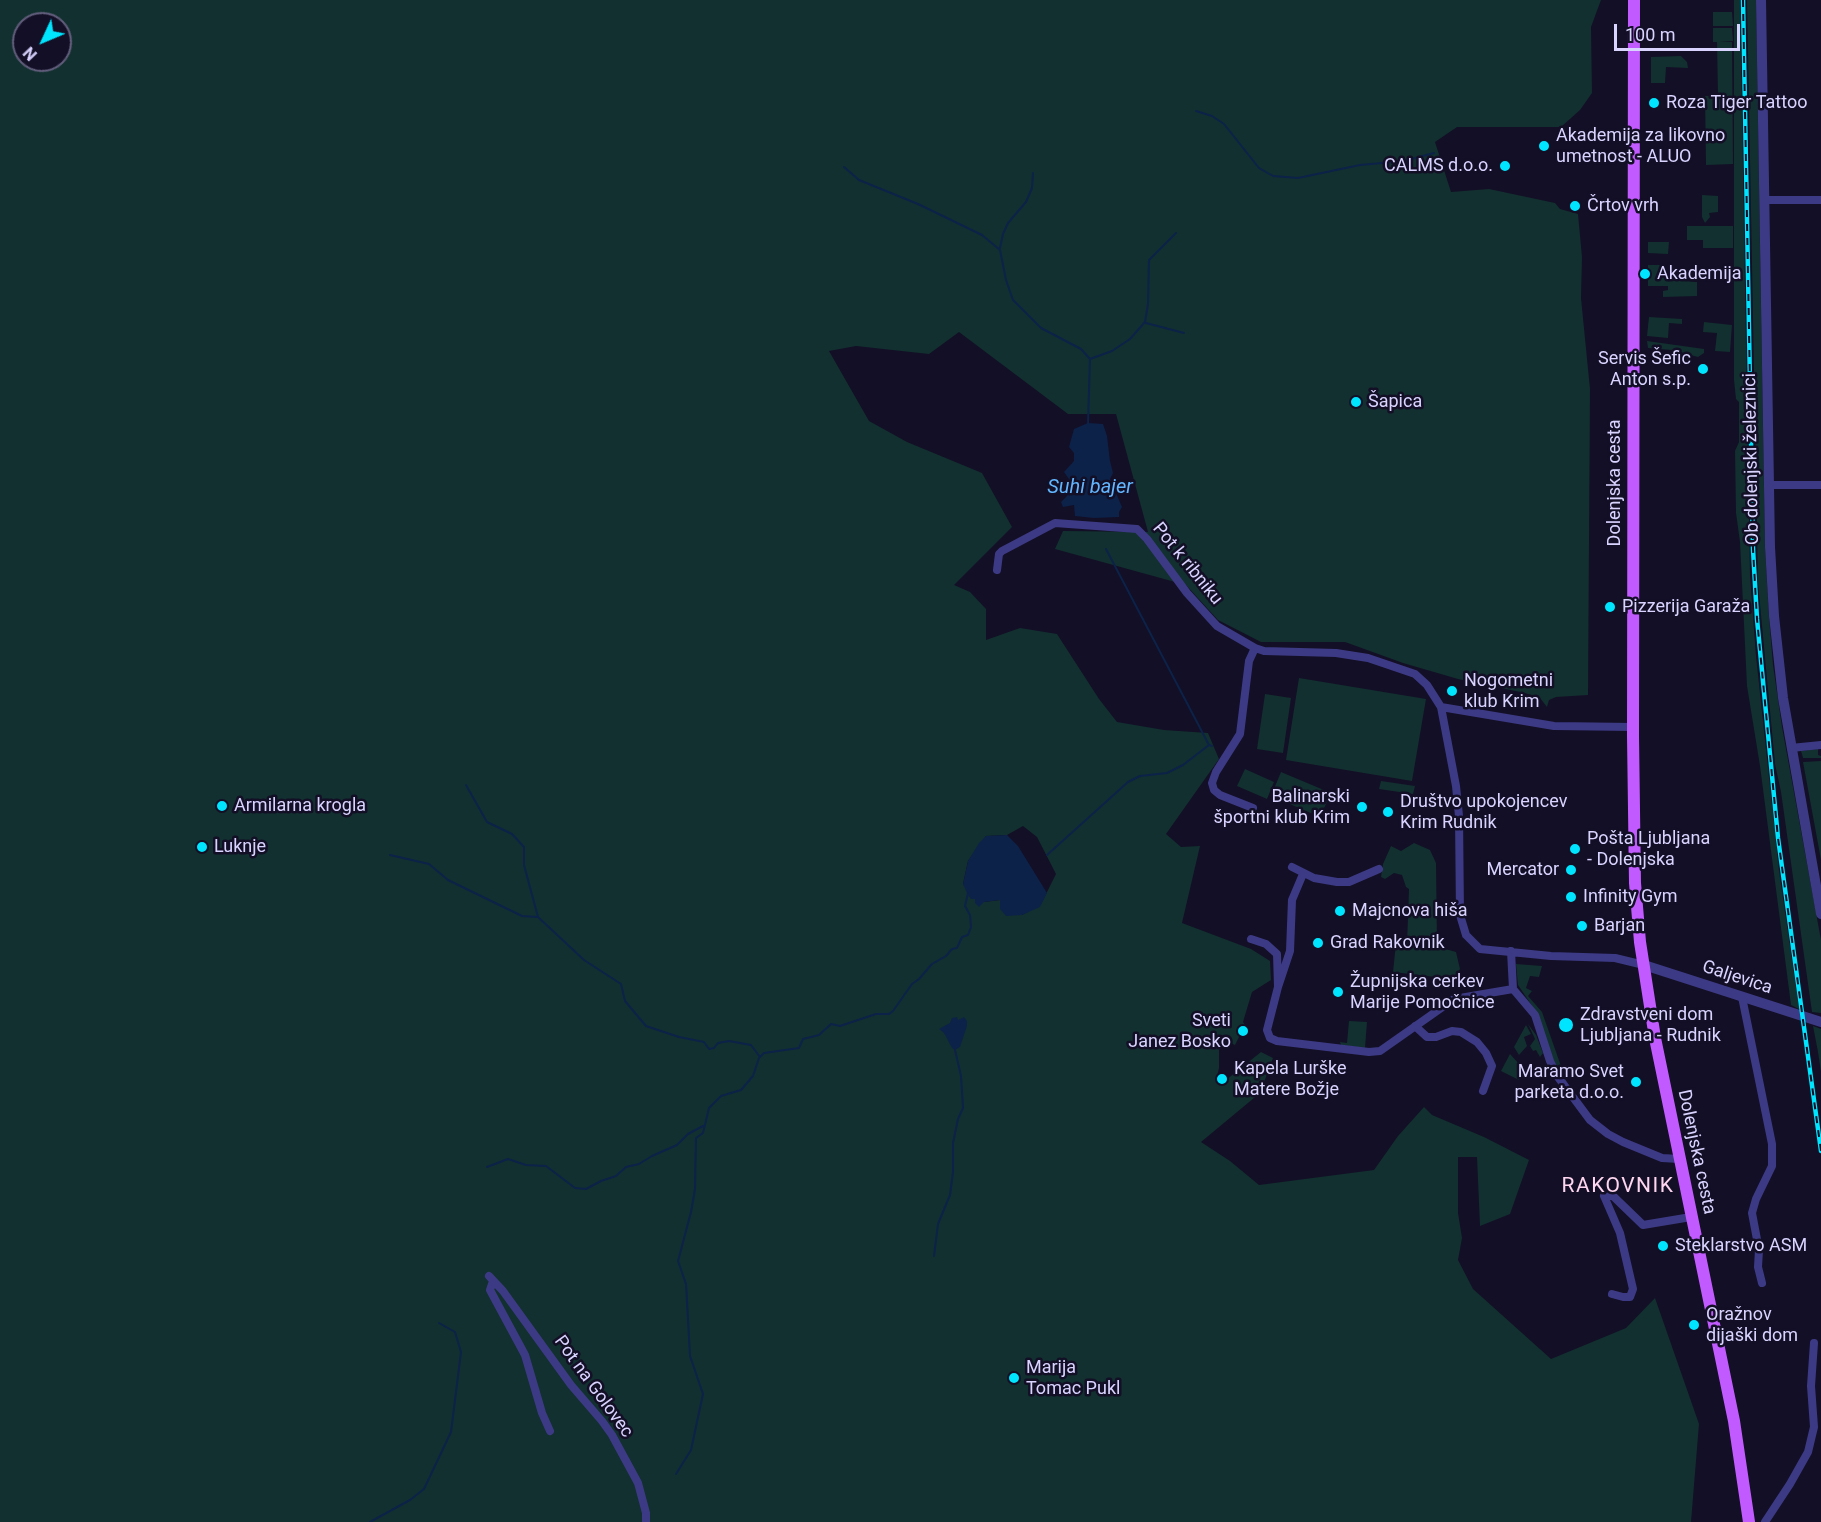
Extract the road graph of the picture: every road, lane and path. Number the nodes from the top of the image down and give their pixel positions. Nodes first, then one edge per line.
1 (1634, 0) edge
2 (1761, 0) edge
3 (1764, 200) junction
4 (1821, 200) edge
5 (1769, 485) junction
6 (1821, 485) edge
7 (997, 570) dead end
8 (1255, 648) junction
9 (1441, 707) junction
10 (1633, 727) junction
11 (1821, 745) edge
12 (1791, 748) junction
13 (1253, 808) dead end
14 (1292, 867) dead end
15 (1379, 869) dead end
16 (1303, 874) junction
17 (1821, 914) edge
18 (1251, 939) dead end
19 (1511, 951) junction
20 (1644, 965) junction
21 (1278, 987) junction
22 (1513, 989) junction
23 (1742, 997) junction
24 (1821, 1022) edge
25 (1414, 1026) junction
26 (1483, 1091) dead end
27 (1679, 1160) junction
28 (1691, 1217) junction
29 (1762, 1283) dead end
30 (1612, 1294) dead end
31 (1814, 1343) dead end
32 (550, 1431) dead end
33 (646, 1522) edge
34 (1749, 1522) edge
35 (1765, 1522) edge

1 - 10 main road, Dolenjska cesta
2 - 3 street, Ob dolenjski železnici
3 - 4 street
3 - 5 street, Ob dolenjski železnici
5 - 6 street
5 - 12 street, Ob dolenjski železnici
7 - 8 street, Pot k ribniku
8 - 9 street, Pot k ribniku
8 - 13 street
9 - 10 street
9 - 19 street
10 - 20 main road, Dolenjska cesta
11 - 12 street
12 - 17 street, Ob dolenjski železnici
14 - 16 street
15 - 16 street
16 - 21 street
18 - 21 street
19 - 20 street
19 - 22 street
20 - 23 street, Galjevica
20 - 27 main road, Dolenjska cesta
21 - 25 street
22 - 25 street
22 - 27 street
23 - 24 street, Galjevica
23 - 29 street
25 - 26 street
27 - 28 main road, Dolenjska cesta
28 - 30 street
28 - 34 main road, Dolenjska cesta
31 - 35 street
32 - 33 street, Pot na Golovec

